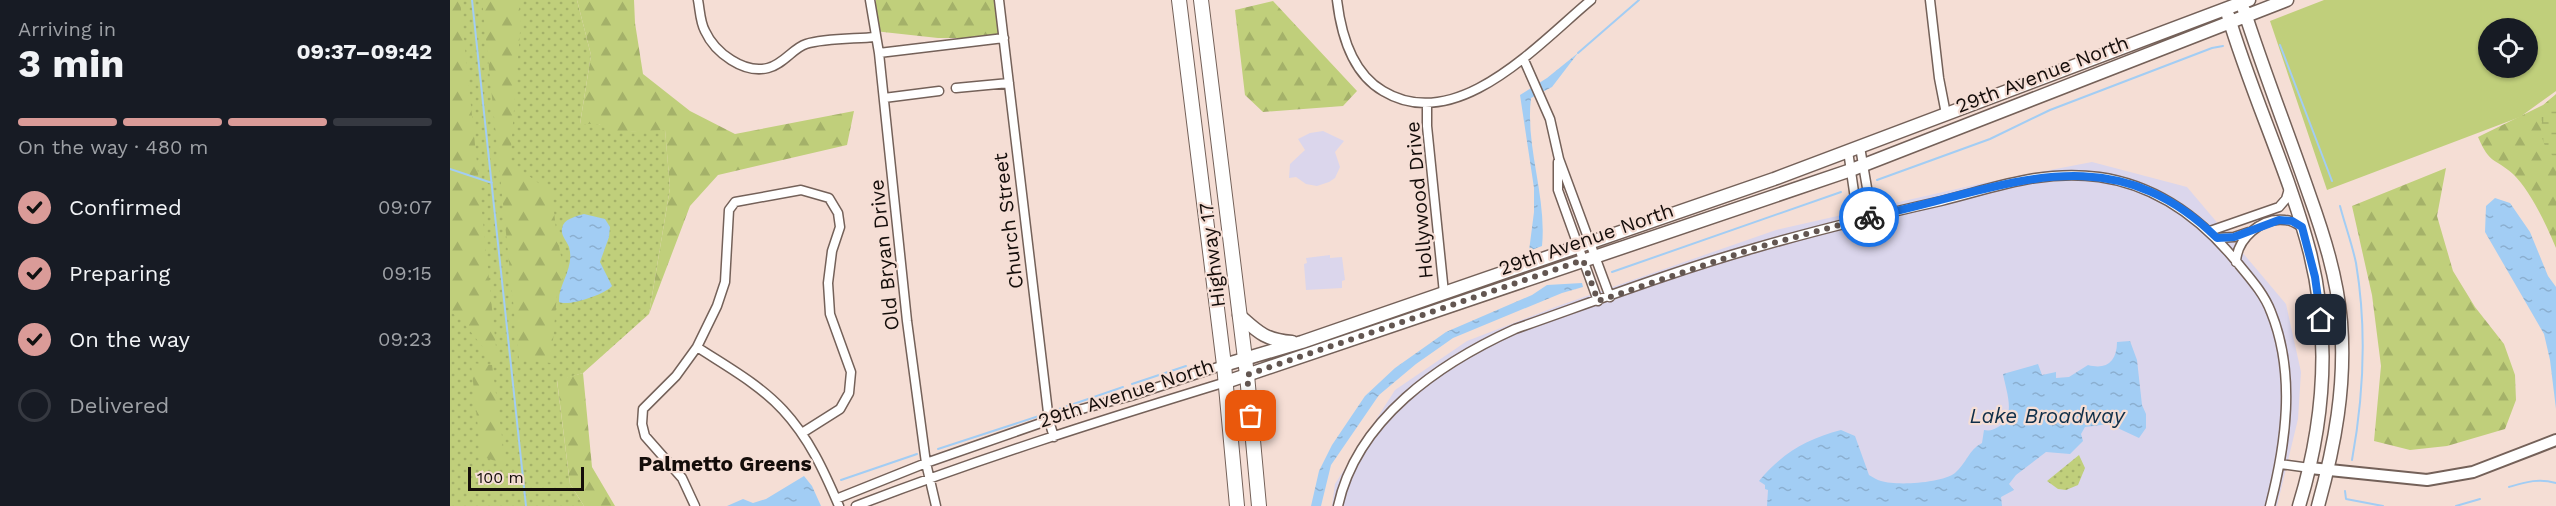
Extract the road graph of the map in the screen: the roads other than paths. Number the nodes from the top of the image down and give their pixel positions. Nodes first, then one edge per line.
1 (698, 0) edge
2 (870, 0) edge
3 (999, 0) edge
4 (1179, 0) edge
5 (1201, 0) edge
6 (1338, 0) edge
7 (1591, 0) edge
8 (1930, 0) edge
9 (2287, 0) edge
10 (2244, 1) edge
11 (2225, 4) edge
12 (2246, 16) junction
13 (2230, 22) junction
14 (875, 37) junction
15 (1004, 38) junction
16 (879, 53) junction
17 (1524, 60) junction
18 (1009, 83) junction
19 (956, 88) dead end
20 (939, 91) dead end
21 (884, 98) junction
22 (1427, 104) junction
23 (1946, 114) junction
24 (1854, 149) junction
25 (1863, 165) junction
26 (1851, 170) junction
27 (2289, 189) junction
28 (1872, 217) junction
29 (1858, 219) junction
30 (2302, 227) junction
31 (2210, 231) junction
32 (2251, 231) junction
33 (2217, 238) junction
34 (1583, 244) junction
35 (1589, 259) junction
36 (2236, 262) junction
37 (1444, 293) junction
38 (1610, 297) junction
39 (1598, 301) junction
40 (1239, 315) junction
41 (1302, 342) junction
42 (697, 346) junction
43 (1244, 360) junction
44 (1224, 365) junction
45 (1247, 375) junction
46 (1226, 382) junction
47 (1049, 421) junction
48 (802, 433) junction
49 (1054, 437) junction
50 (2556, 440) edge
51 (926, 463) junction
52 (2280, 464) junction
53 (2310, 468) junction
54 (2328, 470) junction
55 (929, 478) junction
56 (837, 502) edge
57 (695, 506) edge
58 (856, 506) edge
59 (936, 506) edge
60 (1237, 506) edge
61 (1260, 506) edge
62 (1338, 506) edge
63 (2270, 506) edge
64 (2299, 506) edge
65 (2318, 506) edge

1 - 14 street
2 - 14 street, Old Bryan Drive
3 - 15 street, Church Street
4 - 44 highway, Highway 17
5 - 40 highway, Highway 17
6 - 22 street
7 - 17 street
8 - 23 street
9 - 12 main road, 29th Avenue North
10 - 11 main road, 29th Avenue North
10 - 12 main road
11 - 13 main road
11 - 23 main road, 29th Avenue North
12 - 13 main road, 29th Avenue North
12 - 54 main road
13 - 25 main road, 29th Avenue North
13 - 27 main road
14 - 16 street, Old Bryan Drive
15 - 16 street
15 - 18 street, Church Street
16 - 21 street, Old Bryan Drive
17 - 22 street
17 - 34 street
18 - 19 street
18 - 47 street, Church Street
20 - 21 street
21 - 51 street, Old Bryan Drive
22 - 37 street, Hollywood Drive
23 - 24 main road, 29th Avenue North
24 - 25 street
24 - 26 street
24 - 34 main road, 29th Avenue North
25 - 26 main road, 29th Avenue North
25 - 28 street
26 - 29 street
26 - 35 main road, 29th Avenue North
27 - 30 main road
27 - 31 street
28 - 29 street
28 - 31 street
29 - 38 street
30 - 32 street
30 - 53 main road
31 - 33 street
32 - 33 street
32 - 36 street
33 - 36 street
34 - 35 street
34 - 37 main road, 29th Avenue North
35 - 38 street
35 - 39 street
35 - 45 main road, 29th Avenue North
36 - 52 street
37 - 41 main road, 29th Avenue North
38 - 39 street
39 - 62 street
40 - 41 main road
40 - 43 highway, Highway 17
41 - 43 main road, 29th Avenue North
42 - 48 street
42 - 48 street
42 - 57 street
43 - 44 main road, 29th Avenue North
43 - 45 highway, Highway 17
44 - 46 highway, Highway 17
44 - 47 street, 29th Avenue North
45 - 46 main road, 29th Avenue North
45 - 61 highway, Highway 17
46 - 49 street, 29th Avenue North
46 - 60 highway, Highway 17
47 - 49 street, Church Street
47 - 51 street, 29th Avenue North
48 - 56 street
49 - 55 street, 29th Avenue North
50 - 54 street
51 - 55 street, Old Bryan Drive
51 - 56 street, 29th Avenue North
52 - 53 street
52 - 63 street
53 - 54 street
53 - 64 main road
54 - 65 main road
55 - 58 street, 29th Avenue North
55 - 59 street, Old Bryan Drive

